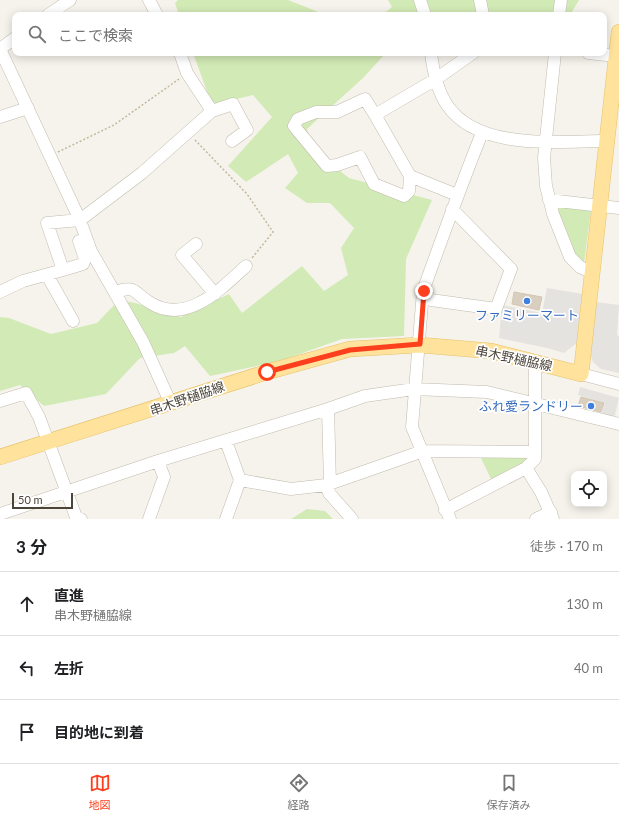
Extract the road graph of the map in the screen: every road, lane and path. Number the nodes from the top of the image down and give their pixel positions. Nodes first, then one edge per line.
1 (70, 0) edge
2 (149, 0) edge
3 (420, 0) edge
4 (480, 0) edge
5 (561, 0) edge
6 (61, 11) edge
7 (155, 12) edge
8 (424, 12) edge
9 (482, 12) edge
10 (559, 12) edge
11 (619, 32) edge
12 (12, 40) edge
13 (0, 49) edge
14 (617, 53) edge
15 (181, 56) edge
16 (432, 56) edge
17 (470, 56) edge
18 (555, 56) edge
19 (187, 73) junction
20 (436, 79) junction
21 (28, 108) junction
22 (212, 111) junction
23 (375, 115) junction
24 (0, 117) edge
25 (188, 132) junction
26 (482, 134) junction
27 (606, 140) junction
28 (232, 141) dead end
29 (546, 141) junction
30 (50, 156) junction
31 (410, 176) junction
32 (457, 195) junction
33 (549, 200) junction
34 (599, 206) junction
35 (619, 208) edge
36 (452, 209) junction
37 (77, 221) junction
38 (196, 244) dead end
39 (246, 266) joint
40 (63, 270) junction
41 (591, 272) junction
42 (47, 275) junction
43 (424, 291) junction
44 (0, 292) edge
45 (115, 292) junction
46 (215, 294) junction
47 (73, 321) dead end
48 (420, 344) junction
49 (535, 361) junction
50 (581, 374) junction
51 (619, 384) edge
52 (414, 389) junction
53 (0, 401) edge
54 (171, 404) junction
55 (534, 404) junction
56 (328, 409) junction
57 (619, 424) edge
58 (226, 440) junction
59 (49, 442) junction
60 (423, 451) junction
61 (534, 452) junction
62 (0, 457) edge
63 (158, 461) junction
64 (526, 468) junction
65 (240, 480) junction
66 (328, 484) junction
67 (67, 491) junction
68 (0, 514) edge
69 (448, 514) edge
70 (552, 516) edge
71 (77, 518) edge
72 (149, 519) edge
73 (226, 519) edge
74 (352, 519) edge
75 (536, 519) edge

1 - 6 street
2 - 7 street
3 - 8 street
4 - 9 street
5 - 10 street
11 - 14 main road
12 - 13 street
13 - 21 street
14 - 27 main road
15 - 19 street
16 - 20 street
17 - 20 street
18 - 29 street
19 - 22 street
19 - 30 path
20 - 23 street
20 - 26 street
21 - 24 street
21 - 30 street
22 - 25 street
22 - 28 street
23 - 31 street
23 - 31 street
25 - 37 street
25 - 39 path
26 - 29 street
26 - 32 street
27 - 29 street
27 - 34 main road
29 - 33 street
30 - 37 street
31 - 32 street
32 - 36 street
33 - 34 street
33 - 41 street
34 - 35 street
34 - 41 main road
36 - 43 street
36 - 43 street
37 - 40 street
37 - 40 street
37 - 45 street
38 - 46 street
39 - 46 street
40 - 42 street
41 - 50 main road
42 - 44 street
42 - 47 street
43 - 48 street
45 - 46 street
45 - 54 street
48 - 49 main road, 串木野樋脇線
48 - 52 street
48 - 54 main road, 串木野樋脇線
49 - 50 main road, 串木野樋脇線
49 - 55 street
50 - 51 street
52 - 55 street
52 - 56 street
52 - 60 street
53 - 59 street
54 - 59 main road, 串木野樋脇線
55 - 57 street
55 - 61 street
56 - 58 street
56 - 66 street
58 - 63 street
58 - 65 street
59 - 62 main road, 串木野樋脇線
59 - 67 street
60 - 61 street
60 - 66 street
60 - 69 street
61 - 64 street
63 - 67 street
63 - 72 street
64 - 69 street
64 - 70 street
65 - 66 street
65 - 73 street
66 - 74 street
67 - 68 street
67 - 71 street
70 - 75 street

